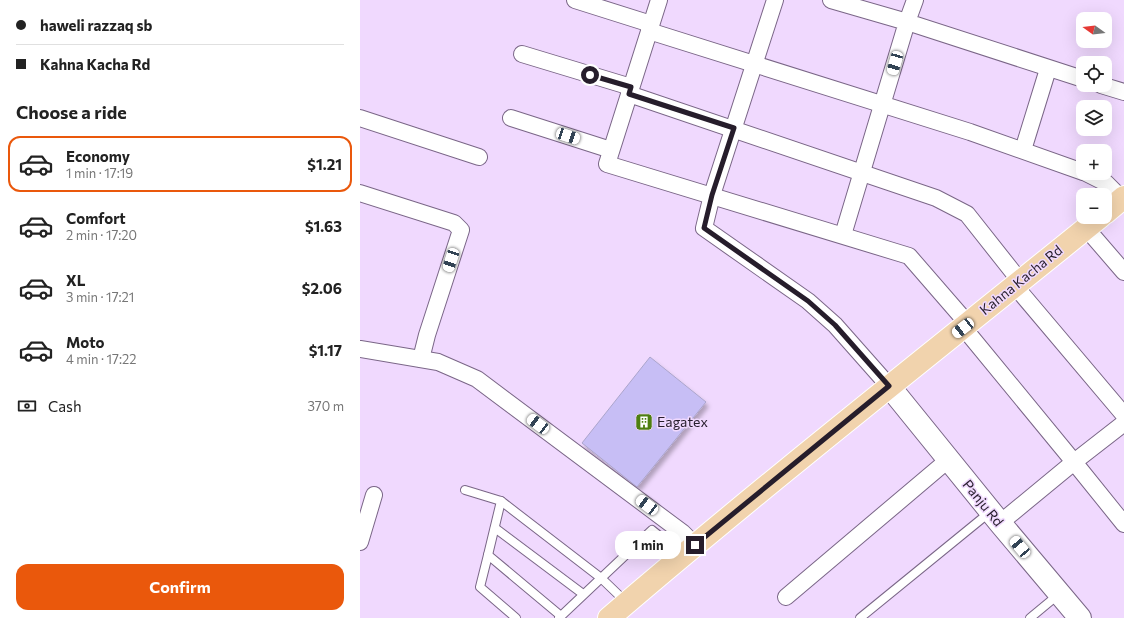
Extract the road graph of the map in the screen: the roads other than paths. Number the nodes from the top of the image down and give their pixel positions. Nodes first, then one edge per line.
1 (575, 0) edge
2 (659, 0) edge
3 (775, 0) edge
4 (831, 0) edge
5 (915, 0) edge
6 (907, 22) junction
7 (650, 27) junction
8 (522, 54) dead end
9 (755, 63) junction
10 (1048, 69) junction
11 (1076, 77) edge
12 (1112, 88) edge
13 (630, 91) junction
14 (1124, 92) edge
15 (883, 105) junction
16 (360, 118) edge
17 (511, 118) dead end
18 (734, 128) junction
19 (611, 150) junction
20 (1023, 150) junction
21 (479, 157) dead end
22 (1076, 169) edge
23 (862, 172) junction
24 (1100, 180) edge
25 (360, 193) edge
26 (712, 195) junction
27 (1123, 198) edge
28 (1112, 207) edge
29 (1092, 224) edge
30 (1094, 224) edge
31 (843, 235) junction
32 (1124, 272) edge
33 (1018, 283) junction
34 (965, 326) junction
35 (360, 349) edge
36 (421, 360) junction
37 (889, 386) junction
38 (1124, 415) edge
39 (1124, 423) edge
40 (948, 460) junction
41 (1074, 462) junction
42 (465, 490) dead end
43 (374, 495) dead end
44 (501, 501) junction
45 (995, 517) junction
46 (1124, 524) edge
47 (495, 528) junction
48 (360, 542) edge
49 (689, 550) junction
50 (488, 555) junction
51 (601, 578) junction
52 (583, 594) junction
53 (1060, 594) junction
54 (786, 597) dead end
55 (627, 603) junction
56 (560, 617) edge
57 (516, 618) edge
58 (609, 618) edge
59 (860, 618) edge
60 (1030, 618) edge
61 (1080, 618) edge

1 - 7 street
2 - 7 street
3 - 9 street
4 - 6 street
5 - 6 street
6 - 10 street
6 - 15 street
7 - 9 street
7 - 13 street
8 - 13 street
9 - 15 street
9 - 18 street
10 - 11 street
10 - 20 street
12 - 14 street
13 - 18 street
13 - 19 street
15 - 20 street
15 - 23 street
16 - 21 street
17 - 19 street
18 - 23 street
18 - 26 street
19 - 26 street
20 - 22 street
23 - 31 street
23 - 33 street
24 - 27 street
25 - 36 street
26 - 31 street
26 - 37 street
27 - 28 main road
29 - 33 main road, Kahna Kacha Rd
30 - 32 street
31 - 34 street
33 - 34 main road, Kahna Kacha Rd
33 - 38 street
34 - 37 main road, Kahna Kacha Rd
34 - 41 street
35 - 36 street
36 - 49 street
37 - 40 street, Panju Rd
37 - 49 main road, Kahna Kacha Rd
39 - 41 street
40 - 45 street, Panju Rd
40 - 54 street
41 - 45 street
41 - 46 street
42 - 44 lane
43 - 48 street
44 - 47 lane
44 - 51 lane
45 - 53 street, Panju Rd
45 - 59 lane
47 - 50 lane
47 - 52 lane
49 - 51 lane
49 - 55 main road, Kahna Kacha Rd
50 - 56 lane
50 - 57 lane
51 - 52 lane
51 - 55 lane
52 - 56 lane
53 - 60 lane
53 - 61 street, Panju Rd
55 - 58 main road, Kahna Kacha Rd

